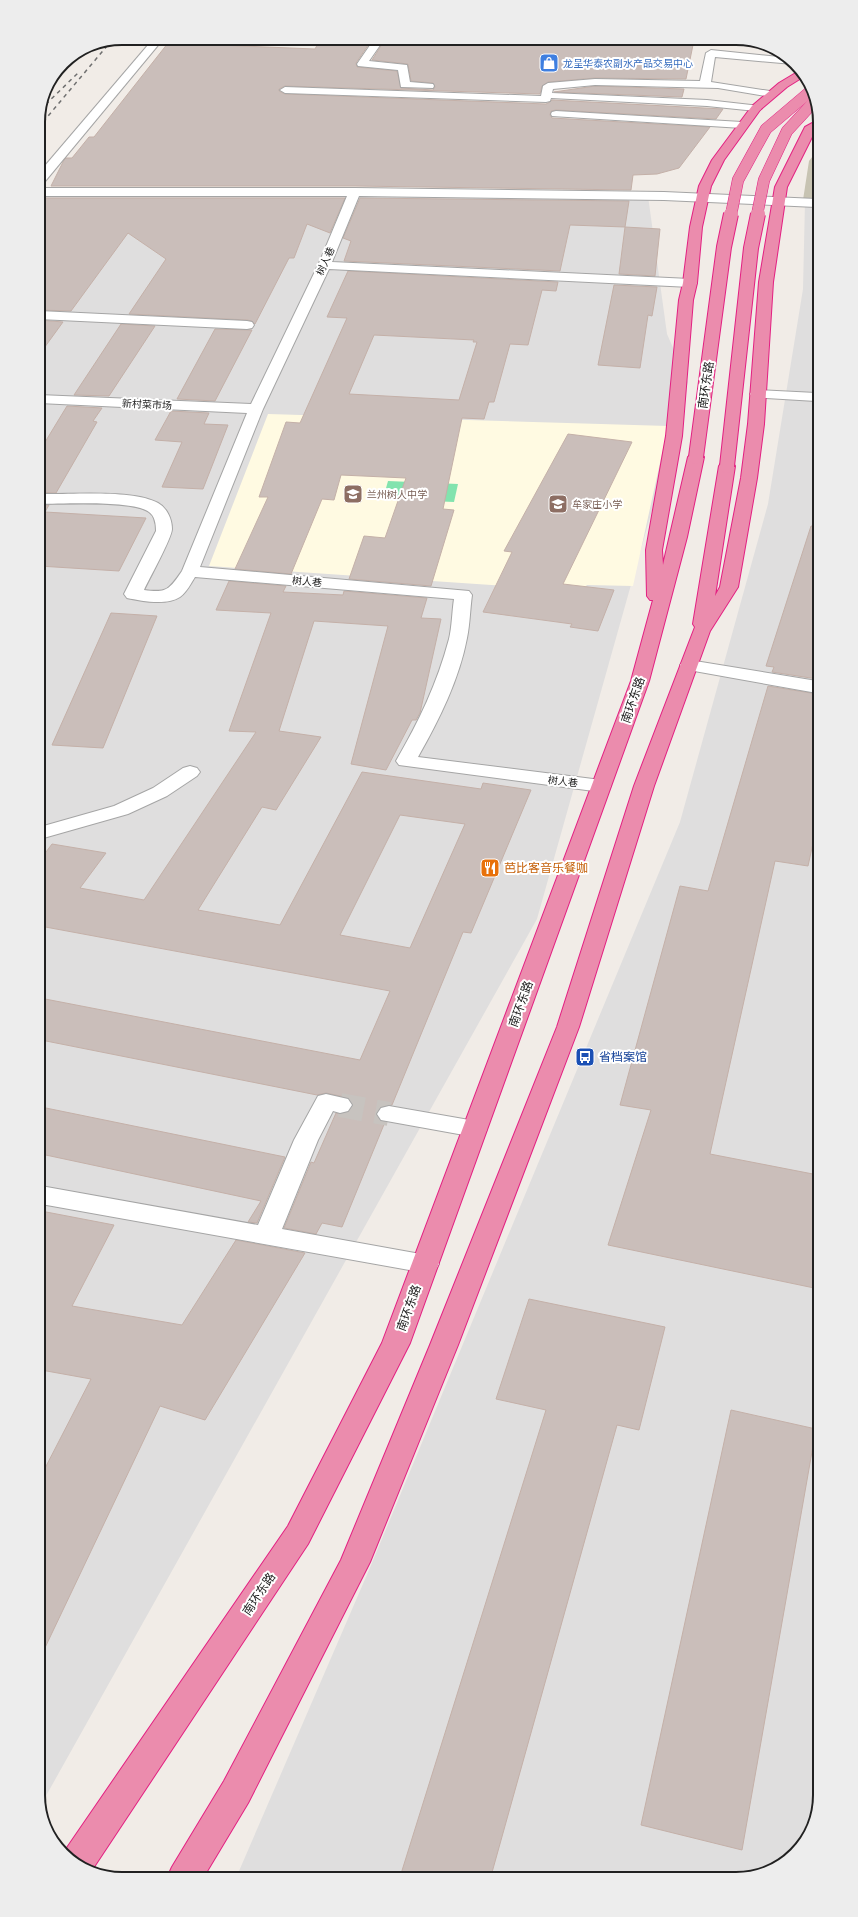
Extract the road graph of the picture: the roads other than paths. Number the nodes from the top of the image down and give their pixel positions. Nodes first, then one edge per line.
1 (153, 45) edge
2 (375, 45) edge
3 (781, 60) edge
4 (798, 76) edge
5 (705, 85) junction
6 (285, 90) dead end
7 (807, 93) edge
8 (546, 94) junction
9 (772, 94) junction
10 (811, 107) edge
11 (756, 108) junction
12 (556, 114) dead end
13 (742, 125) junction
14 (813, 126) edge
15 (45, 174) edge
16 (45, 185) edge
17 (45, 192) edge
18 (355, 192) junction
19 (704, 192) junction
20 (780, 194) junction
21 (813, 202) edge
22 (324, 265) junction
23 (690, 282) junction
24 (45, 315) edge
25 (247, 325) dead end
26 (757, 394) junction
27 (813, 397) edge
28 (45, 399) edge
29 (256, 409) junction
30 (45, 499) edge
31 (190, 571) junction
32 (658, 614) junction
33 (701, 631) junction
34 (689, 665) junction
35 (813, 686) edge
36 (190, 772) dead end
37 (601, 786) junction
38 (45, 832) edge
39 (340, 1105) tunnel mouth
40 (389, 1114) tunnel mouth
41 (475, 1129) junction
42 (45, 1196) edge
43 (266, 1236) junction
44 (426, 1264) junction
45 (79, 1859) edge
46 (188, 1872) edge

1 - 15 street
2 - 8 street
3 - 5 street
4 - 9 highway
5 - 8 street
5 - 9 street
6 - 8 street
7 - 32 highway, 南环东路, bridge
8 - 11 street
9 - 11 highway
10 - 33 highway, bridge
11 - 13 highway
12 - 13 street
13 - 19 highway
14 - 20 highway
16 - 19 street
17 - 18 street
18 - 19 street
18 - 22 street, 树人巷
19 - 20 street
19 - 20 street
19 - 23 highway
20 - 21 street
20 - 26 highway
22 - 23 street
22 - 29 street, 树人巷
23 - 32 highway
24 - 25 street
26 - 27 street
26 - 33 highway
28 - 29 street, 新村菜市场
29 - 31 street, 树人巷
30 - 31 street
31 - 37 street, 树人巷
32 - 37 highway, 南环东路
33 - 34 highway
34 - 35 street
34 - 46 highway
36 - 38 street
37 - 41 highway, 南环东路
39 - 43 street
40 - 41 street
41 - 44 highway, 南环东路
42 - 43 street
43 - 44 street
44 - 45 highway, 南环东路

